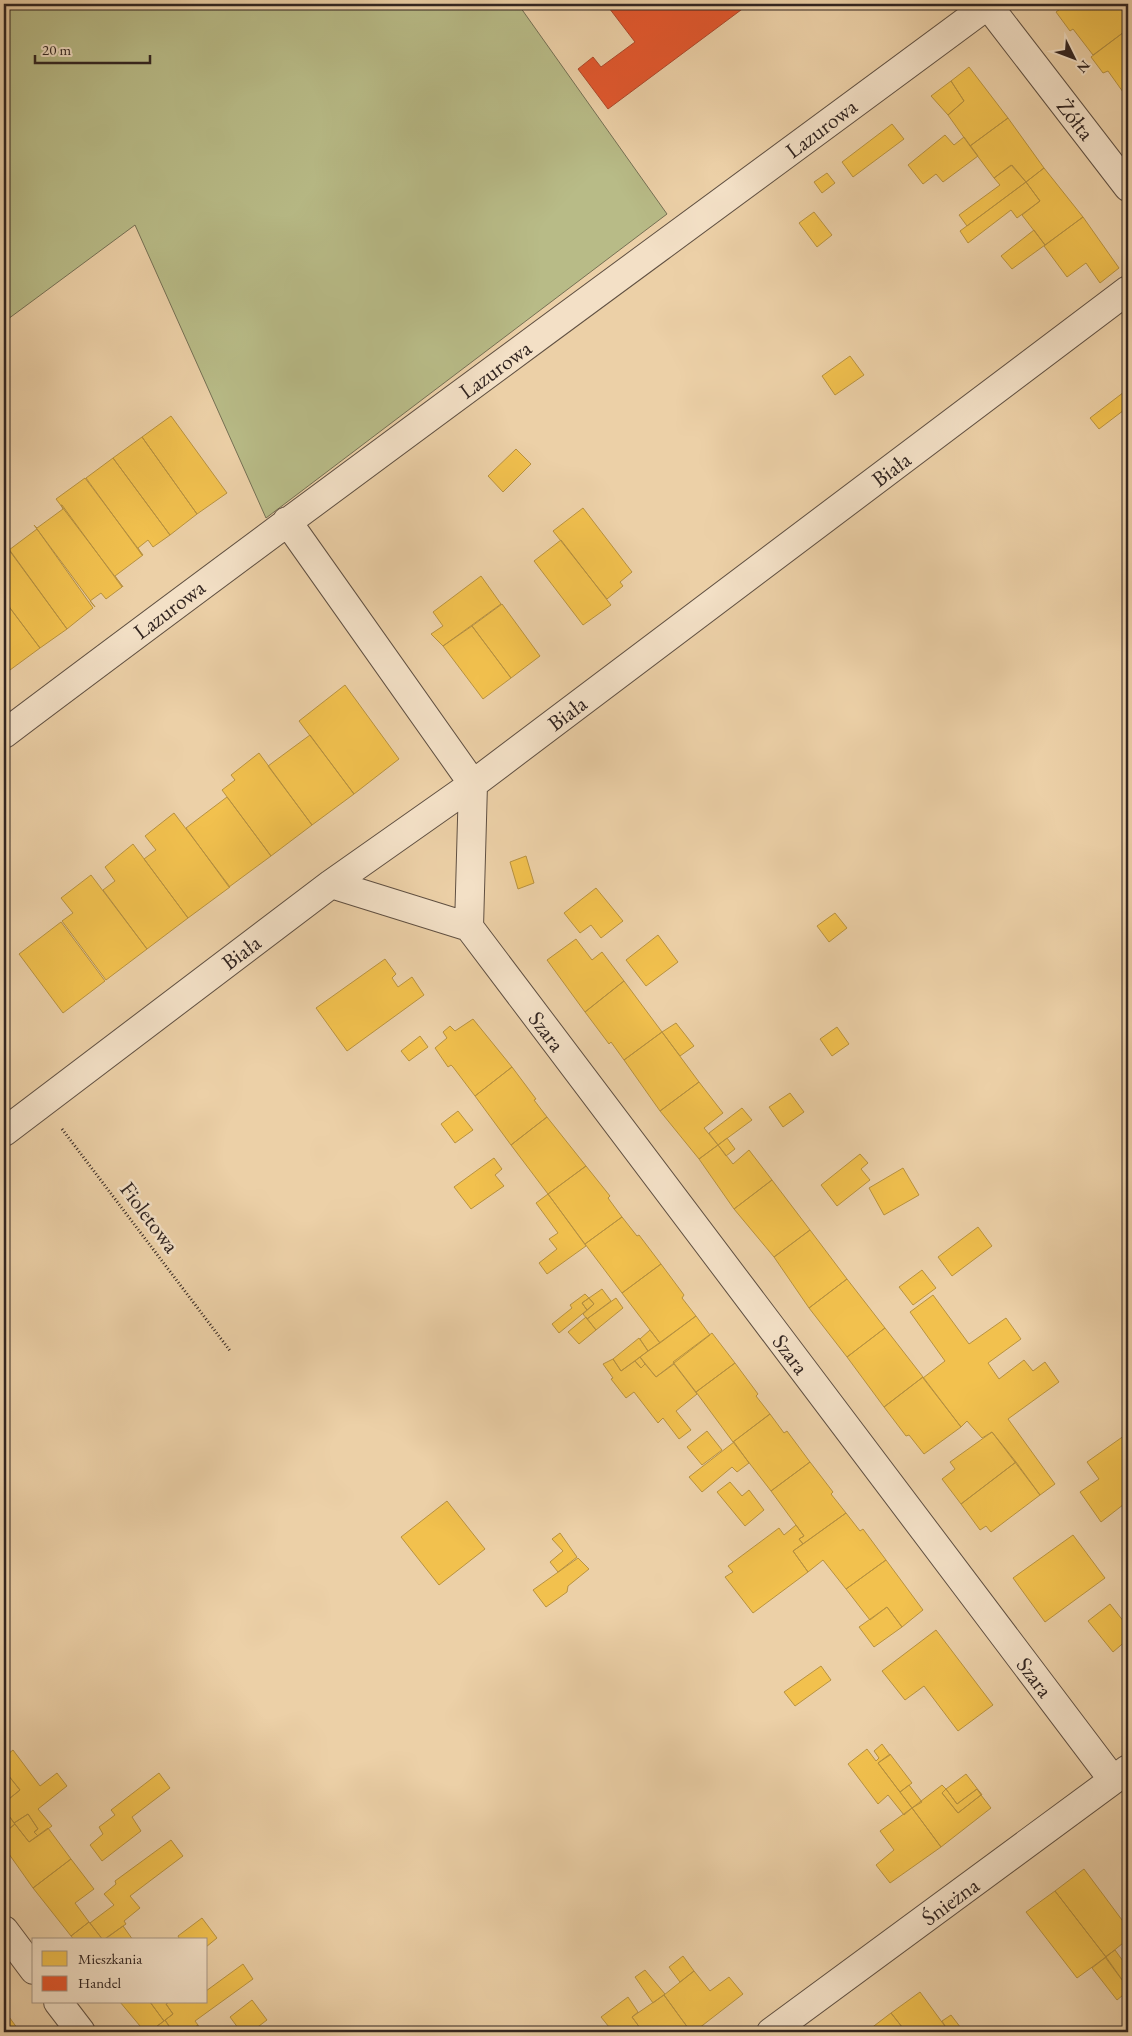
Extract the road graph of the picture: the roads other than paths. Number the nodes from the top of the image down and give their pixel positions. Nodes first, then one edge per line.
1 (987, 4) edge
2 (1128, 187) edge
3 (1128, 290) edge
4 (287, 521) junction
5 (4, 734) edge
6 (473, 784) junction
7 (331, 884) junction
8 (469, 927) junction
9 (4, 1132) edge
10 (1121, 1774) edge
11 (4, 1930) edge
12 (32, 1967) edge
13 (60, 2004) edge
14 (81, 2032) edge
15 (771, 2032) edge

1 - 2 street, Żółta
1 - 4 street, Lazurowa
3 - 6 street, Biała
4 - 5 street, Lazurowa
4 - 6 street
6 - 7 street, Biała
6 - 8 street
7 - 8 street
7 - 9 street, Biała
8 - 10 street, Szara
10 - 15 street, Śnieżna
11 - 12 street
13 - 14 street

